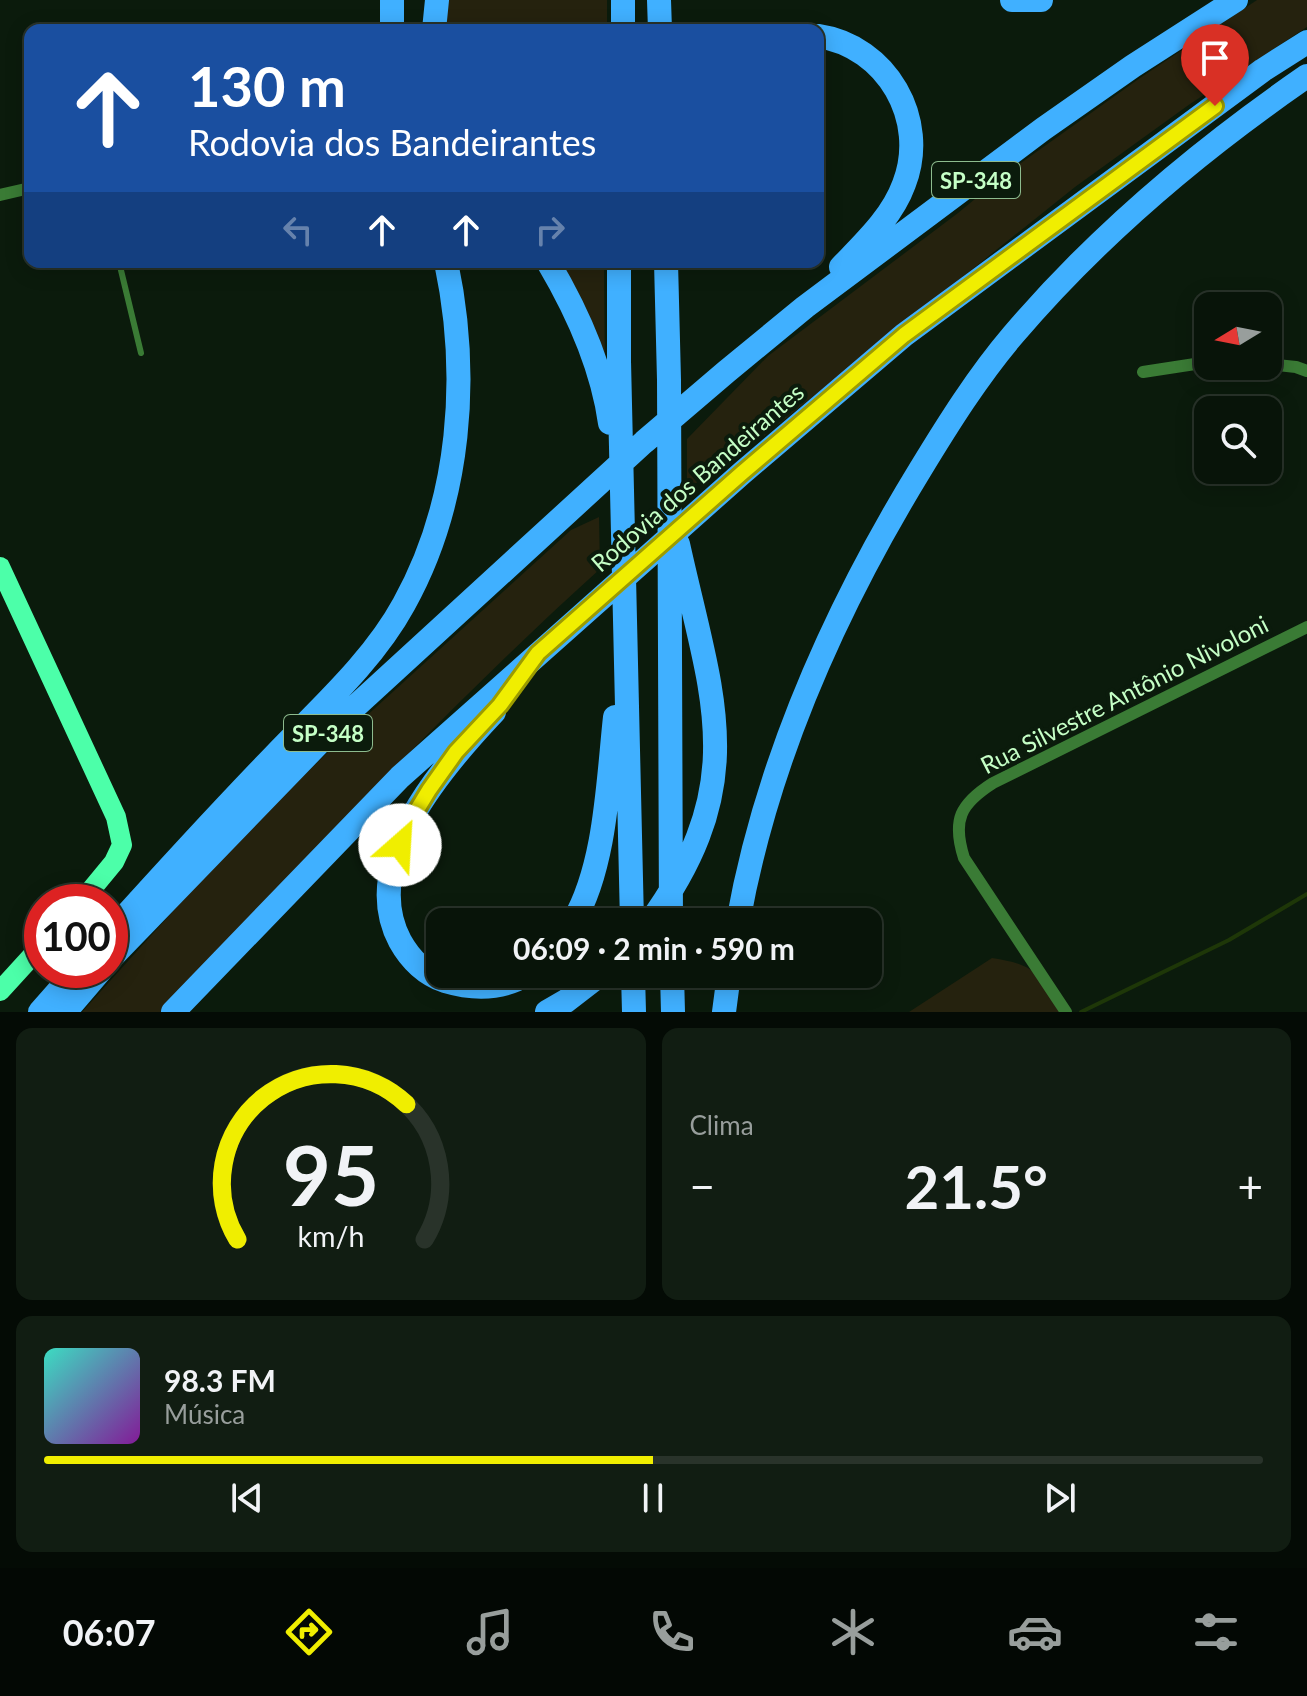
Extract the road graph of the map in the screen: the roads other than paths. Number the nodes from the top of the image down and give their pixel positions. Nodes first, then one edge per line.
1 (392, 0) edge
2 (437, 0) edge
3 (623, 0) edge
4 (659, 0) edge
5 (1012, 0) edge
6 (1041, 0) edge
7 (1236, 0) edge
8 (392, 24) edge
9 (435, 24) edge
10 (623, 24) edge
11 (660, 24) edge
12 (824, 38) edge
13 (1307, 42) edge
14 (1307, 76) edge
15 (24, 189) edge
16 (0, 195) edge
17 (120, 268) edge
18 (447, 268) edge
19 (551, 268) edge
20 (619, 268) edge
21 (666, 268) edge
22 (805, 307) junction
23 (141, 353) dead end
24 (1194, 364) edge
25 (1282, 366) edge
26 (1307, 371) edge
27 (1143, 372) dead end
28 (669, 499) junction
29 (624, 515) junction
30 (0, 567) edge
31 (627, 624) junction
32 (1307, 627) edge
33 (538, 653) junction
34 (96, 884) edge
35 (581, 908) edge
36 (632, 908) edge
37 (658, 908) edge
38 (671, 908) edge
39 (741, 908) edge
40 (128, 913) edge
41 (128, 940) edge
42 (24, 965) edge
43 (426, 971) edge
44 (61, 988) edge
45 (86, 988) edge
46 (583, 988) edge
47 (633, 988) edge
48 (672, 988) edge
49 (727, 988) edge
50 (0, 991) edge
51 (40, 1012) edge
52 (65, 1012) edge
53 (173, 1012) edge
54 (547, 1012) edge
55 (634, 1012) edge
56 (673, 1012) edge
57 (724, 1012) edge
58 (1066, 1012) edge

1 - 8 highway
2 - 9 highway
3 - 10 highway
4 - 11 highway
5 - 6 highway
7 - 22 highway, SP-348
12 - 22 highway
13 - 33 highway, Rodovia dos Bandeirantes
14 - 39 highway
15 - 16 street
17 - 23 lane
18 - 40 highway
19 - 29 highway
20 - 29 highway
21 - 28 highway
22 - 41 highway, SP-348
24 - 27 street
25 - 26 street
28 - 37 highway
28 - 38 highway
29 - 31 highway
30 - 34 main road
31 - 35 highway
31 - 36 highway
32 - 58 street, Rua Silvestre Antônio Nivoloni
33 - 43 highway
33 - 53 highway, Rodovia dos Bandeirantes
42 - 50 main road
44 - 51 highway
45 - 52 highway
46 - 54 highway
47 - 55 highway
48 - 56 highway
49 - 57 highway

